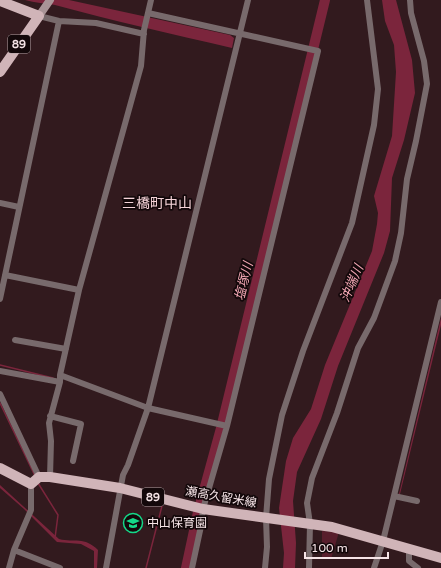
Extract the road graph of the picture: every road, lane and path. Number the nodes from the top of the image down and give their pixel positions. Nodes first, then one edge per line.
1 (50, 0) edge
2 (151, 0) edge
3 (248, 0) edge
4 (367, 0) edge
5 (410, 0) edge
6 (0, 1) edge
7 (148, 15) junction
8 (39, 16) junction
9 (59, 21) junction
10 (144, 32) junction
11 (241, 34) junction
12 (0, 72) edge
13 (0, 203) edge
14 (19, 207) junction
15 (5, 275) junction
16 (79, 290) junction
17 (0, 299) edge
18 (441, 302) edge
19 (15, 340) dead end
20 (66, 349) junction
21 (0, 371) edge
22 (60, 375) junction
23 (60, 382) junction
24 (0, 394) edge
25 (148, 408) junction
26 (50, 416) junction
27 (227, 426) junction
28 (73, 461) dead end
29 (0, 468) edge
30 (38, 480) junction
31 (120, 488) junction
32 (394, 496) junction
33 (417, 501) dead end
34 (203, 509) junction
35 (268, 518) junction
36 (308, 524) junction
37 (383, 541) junction
38 (409, 548) junction
39 (14, 550) junction
40 (441, 558) edge
41 (9, 568) edge
42 (60, 568) edge
43 (106, 568) edge
44 (192, 568) edge
45 (264, 568) edge
46 (309, 568) edge
47 (374, 568) edge
48 (418, 568) edge

1 - 8 main road
2 - 7 street
3 - 11 street
4 - 35 street
5 - 36 street
6 - 8 main road
7 - 10 street
7 - 11 street
8 - 9 street
8 - 12 main road, 89
9 - 10 street
9 - 14 street
10 - 16 street
11 - 25 street
11 - 27 street
13 - 14 street
14 - 15 street
15 - 16 street
15 - 17 street
16 - 20 street
18 - 32 street
19 - 20 street
20 - 22 street
21 - 23 street
22 - 23 street
22 - 25 street
23 - 26 street
24 - 30 street
25 - 27 street
25 - 31 street
26 - 28 street
26 - 30 street
27 - 34 street
29 - 30 main road, 瀬高久留米線 / 89
30 - 31 main road, 瀬高久留米線 / 89
30 - 39 street
31 - 34 main road, 瀬高久留米線 / 89
31 - 43 street
32 - 33 street
32 - 37 street
34 - 35 main road, 瀬高久留米線 / 89
34 - 44 street
35 - 36 main road, 瀬高久留米線 / 89
35 - 45 street
36 - 37 main road, 瀬高久留米線 / 89
36 - 46 street
37 - 38 main road, 瀬高久留米線 / 89
37 - 47 street
38 - 40 main road, 瀬高久留米線 / 89
38 - 48 street
39 - 41 street
39 - 42 street

